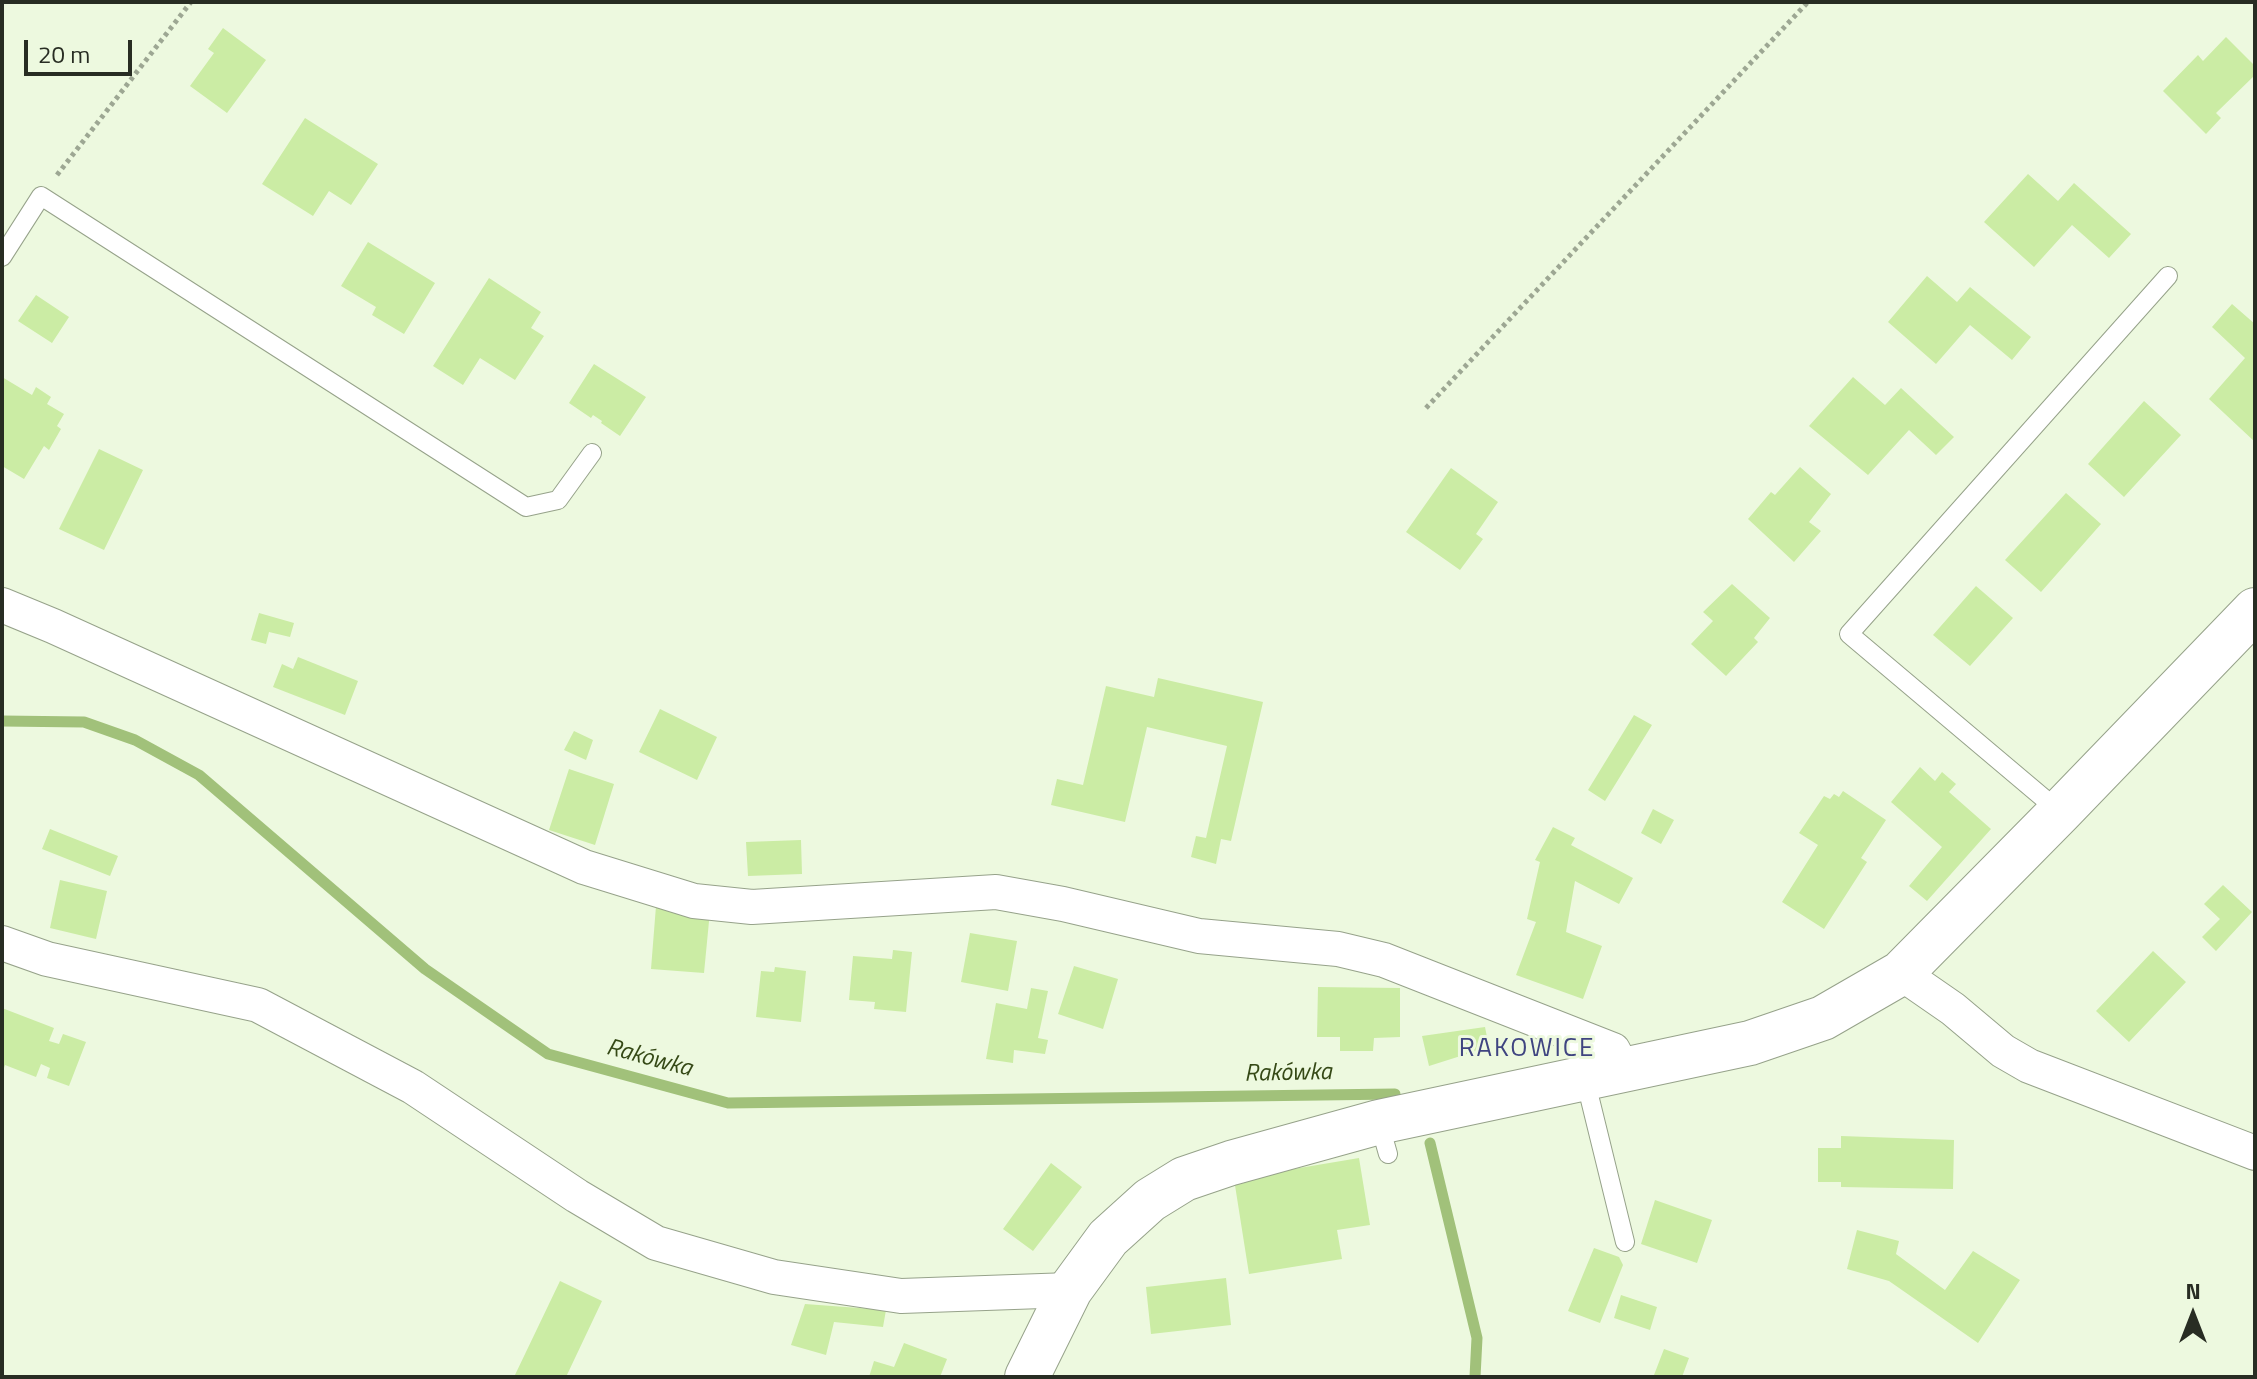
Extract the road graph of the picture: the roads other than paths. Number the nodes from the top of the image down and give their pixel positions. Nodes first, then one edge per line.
1 (2, 257) edge
2 (2168, 276) dead end
3 (592, 453) dead end
4 (2, 605) edge
5 (2255, 610) edge
6 (2060, 812) junction
7 (2, 943) edge
8 (1901, 973) junction
9 (1604, 1075) junction
10 (2255, 1153) edge
11 (1625, 1242) dead end
12 (1070, 1290) junction
13 (1027, 1377) edge

1 - 3 lane
2 - 6 lane
4 - 9 street
5 - 6 street
6 - 8 street
7 - 12 street
8 - 9 street
8 - 10 street
9 - 11 lane
9 - 12 street
12 - 13 street

